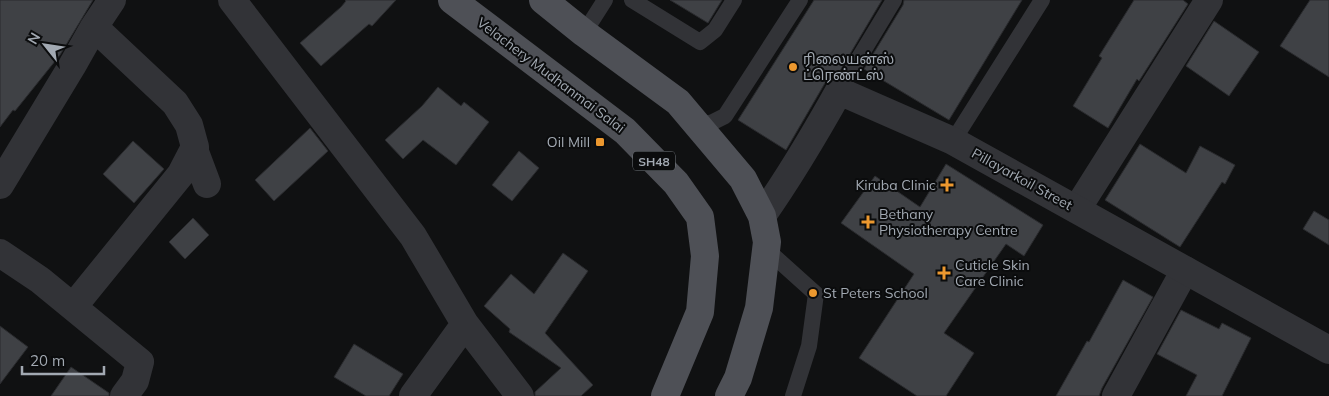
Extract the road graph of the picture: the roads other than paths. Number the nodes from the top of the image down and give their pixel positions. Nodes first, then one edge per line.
1 (112, 0) edge
2 (232, 0) edge
3 (452, 0) edge
4 (543, 0) edge
5 (605, 0) edge
6 (632, 0) edge
7 (734, 0) edge
8 (800, 0) edge
9 (894, 0) edge
10 (1042, 0) edge
11 (1209, 0) edge
12 (94, 27) junction
13 (584, 33) junction
14 (839, 91) junction
15 (698, 126) junction
16 (953, 141) junction
17 (195, 147) junction
18 (207, 184) dead end
19 (0, 185) edge
20 (1077, 210) junction
21 (762, 216) junction
22 (766, 249) junction
23 (0, 254) edge
24 (1185, 270) junction
25 (73, 307) junction
26 (465, 324) junction
27 (1329, 350) edge
28 (124, 396) edge
29 (413, 396) edge
30 (520, 396) edge
31 (665, 396) edge
32 (729, 396) edge
33 (793, 396) edge
34 (1116, 396) edge

1 - 12 street
2 - 26 street
3 - 31 main road, Velachery Mudhanmai Salai / SH48
4 - 13 main road
5 - 13 lane
6 - 7 lane
8 - 15 lane
9 - 14 lane
10 - 16 lane
11 - 20 street
12 - 17 street
12 - 19 street
13 - 15 main road
14 - 16 street, Pillayarkoil Street
14 - 21 street
15 - 21 main road
16 - 20 street, Pillayarkoil Street
17 - 18 street
17 - 25 street
20 - 24 street, Pillayarkoil Street
21 - 22 main road
22 - 32 main road
22 - 33 lane
23 - 25 street
24 - 27 street, Pillayarkoil Street
24 - 34 street
25 - 28 street
26 - 29 street
26 - 30 street

